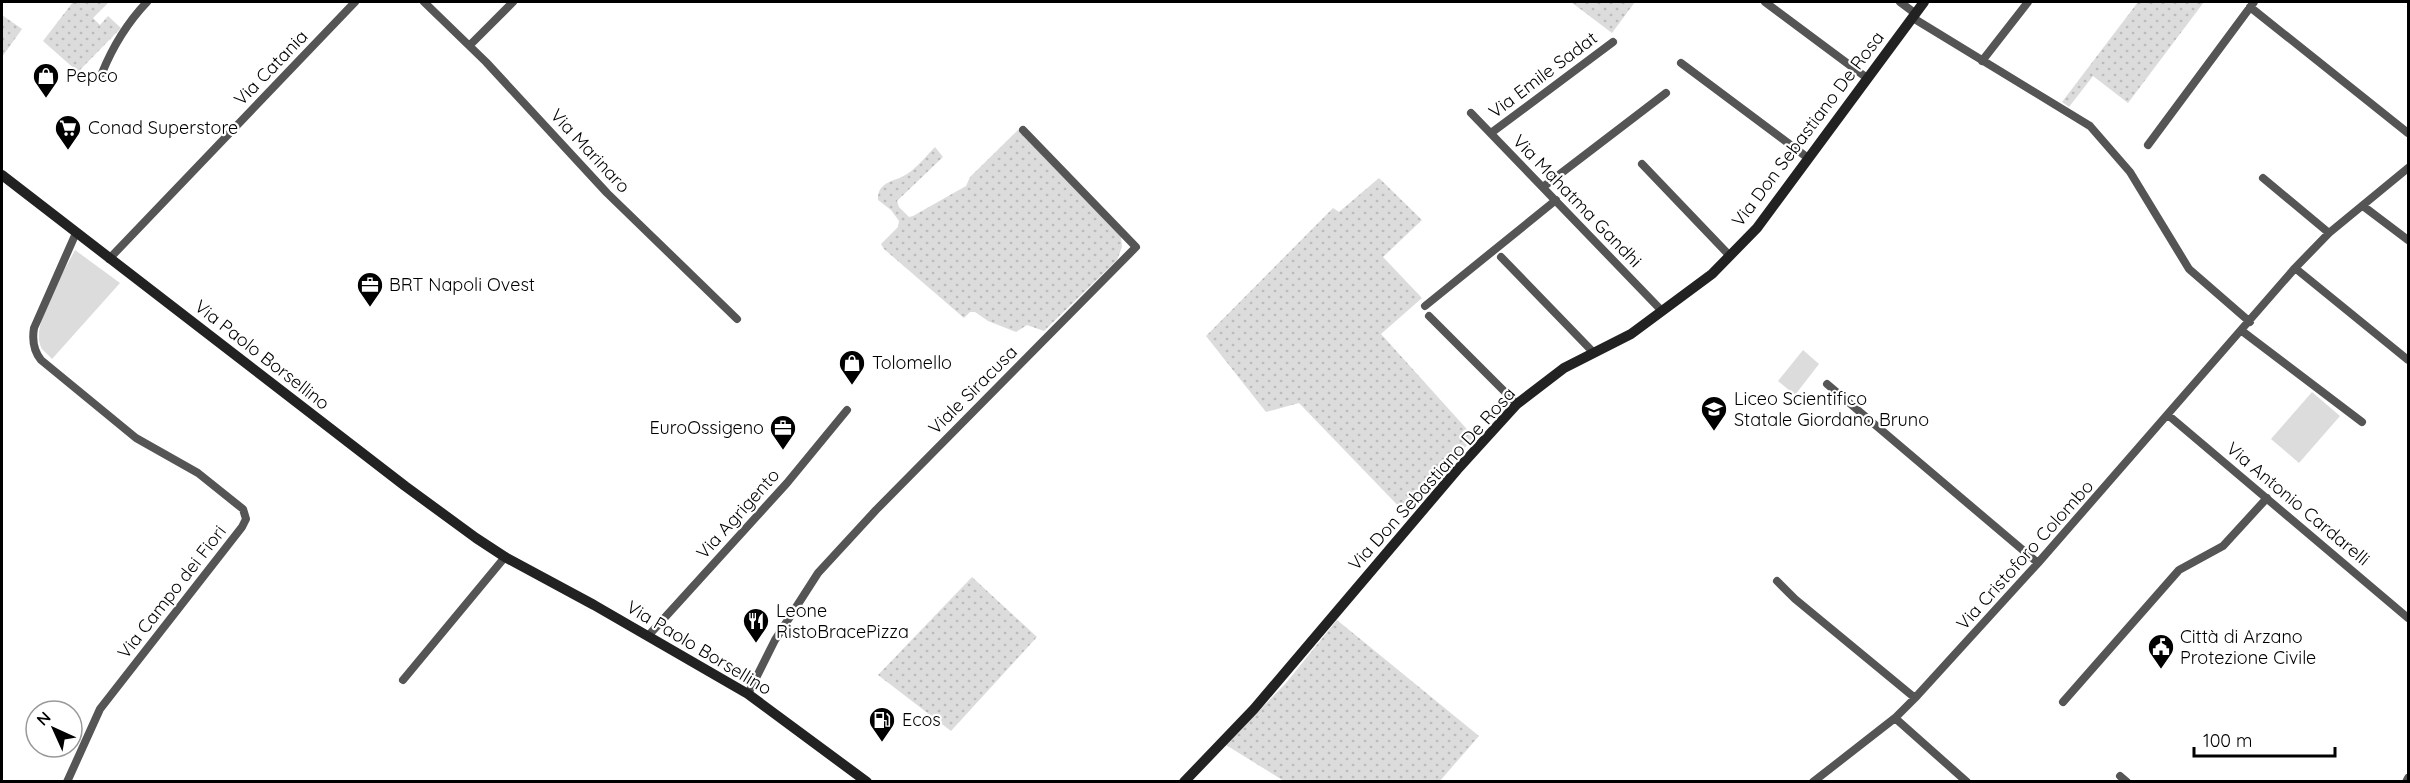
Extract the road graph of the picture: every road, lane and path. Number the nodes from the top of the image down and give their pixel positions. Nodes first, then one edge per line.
1 (147, 2) edge
2 (356, 2) edge
3 (424, 2) edge
4 (513, 2) edge
5 (1765, 2) edge
6 (1900, 2) edge
7 (1923, 2) edge
8 (2028, 2) edge
9 (2252, 4) edge
10 (1915, 16) junction
11 (1613, 42) dead end
12 (470, 45) junction
13 (1982, 61) junction
14 (1681, 63) dead end
15 (102, 73) dead end
16 (1867, 78) junction
17 (1666, 93) dead end
18 (1471, 113) dead end
19 (1023, 130) dead end
20 (1491, 133) junction
21 (2409, 133) edge
22 (2148, 145) dead end
23 (1808, 159) junction
24 (1642, 164) dead end
25 (2409, 168) edge
26 (2, 175) edge
27 (2262, 178) dead end
28 (1543, 187) junction
29 (1556, 200) junction
30 (2363, 206) junction
31 (2329, 233) junction
32 (76, 234) junction
33 (2409, 240) edge
34 (1501, 256) dead end
35 (1730, 256) junction
36 (109, 259) junction
37 (2295, 268) junction
38 (1425, 306) dead end
39 (1662, 311) junction
40 (1429, 315) dead end
41 (737, 319) dead end
42 (2250, 322) junction
43 (2242, 331) junction
44 (1594, 353) junction
45 (2409, 360) edge
46 (1827, 384) dead end
47 (1517, 404) junction
48 (848, 410) dead end
49 (2168, 415) junction
50 (2362, 422) dead end
51 (2267, 498) junction
52 (505, 557) junction
53 (2038, 563) junction
54 (1777, 581) dead end
55 (2409, 618) edge
56 (648, 636) junction
57 (404, 680) dead end
58 (748, 694) junction
59 (1915, 698) junction
60 (2063, 702) dead end
61 (1895, 718) junction
62 (2120, 776) dead end
63 (67, 782) edge
64 (867, 782) edge
65 (1184, 782) edge
66 (1813, 782) edge
67 (1967, 782) edge
68 (2127, 782) edge

1 - 15 street
2 - 36 street, Via Catania
3 - 12 street, Via Marinaro
4 - 12 street
5 - 16 street
6 - 10 street
7 - 10 street, Via Don Sebastiano De Rosa
8 - 13 street
9 - 21 street
9 - 22 street
10 - 13 street
10 - 16 street, Via Don Sebastiano De Rosa
11 - 20 street, Via Emile Sadat
12 - 41 street, Via Marinaro
13 - 42 street
14 - 23 street
16 - 23 street, Via Don Sebastiano De Rosa
17 - 28 street
18 - 20 street, Via Mahatma Gandhi
19 - 58 street, Viale Siracusa
20 - 28 street, Via Mahatma Gandhi
23 - 35 street, Via Don Sebastiano De Rosa
24 - 35 street
25 - 30 street, Via Cristoforo Colombo
26 - 32 street, Via Paolo Borsellino
27 - 31 street
28 - 29 street, Via Mahatma Gandhi
29 - 38 street
29 - 39 street, Via Mahatma Gandhi
30 - 31 street, Via Cristoforo Colombo
30 - 33 street
31 - 37 street, Via Cristoforo Colombo
32 - 36 street, Via Paolo Borsellino
32 - 63 street, Via Campo dei Fiori
34 - 44 street
35 - 39 street, Via Don Sebastiano De Rosa
36 - 52 street, Via Paolo Borsellino
37 - 42 street, Via Cristoforo Colombo
37 - 45 street
39 - 44 street, Via Don Sebastiano De Rosa
40 - 47 street
42 - 43 street, Via Cristoforo Colombo
43 - 49 street, Via Cristoforo Colombo
43 - 50 street
44 - 47 street, Via Don Sebastiano De Rosa
46 - 53 street
47 - 65 street, Via Don Sebastiano De Rosa
48 - 56 street, Via Agrigento
49 - 51 street, Via Antonio Cardarelli
49 - 53 street, Via Cristoforo Colombo
51 - 55 street, Via Antonio Cardarelli
51 - 60 street
52 - 56 street, Via Paolo Borsellino
52 - 57 street
53 - 59 street, Via Cristoforo Colombo
54 - 59 street
56 - 58 street, Via Paolo Borsellino
58 - 64 street, Via Paolo Borsellino
59 - 61 street, Via Cristoforo Colombo
61 - 66 street, Via Cristoforo Colombo
61 - 67 street
62 - 68 street

